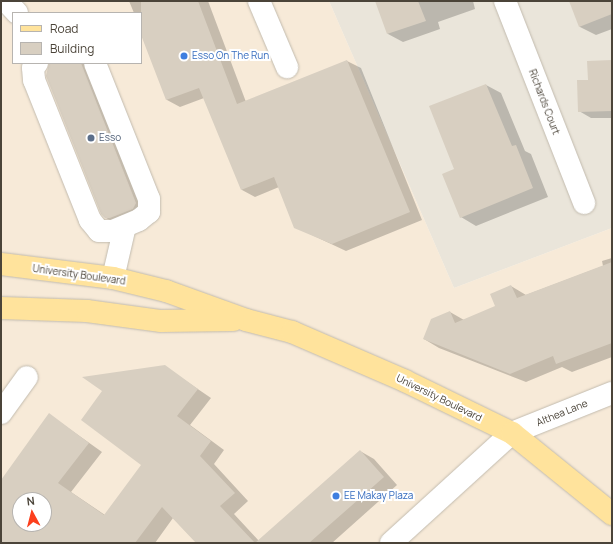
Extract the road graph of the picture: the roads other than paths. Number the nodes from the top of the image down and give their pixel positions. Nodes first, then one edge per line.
1 (6, 1) edge
2 (259, 1) edge
3 (505, 1) edge
4 (16, 12) edge
5 (36, 64) edge
6 (95, 64) edge
7 (287, 67) dead end
8 (584, 203) dead end
9 (125, 226) junction
10 (1, 264) edge
11 (114, 278) junction
12 (1, 308) edge
13 (246, 320) junction
14 (27, 377) dead end
15 (612, 393) edge
16 (4, 404) edge
17 (512, 433) junction
18 (612, 514) edge
19 (392, 543) edge

1 - 4 street
2 - 7 street
3 - 8 street, Richards Court
5 - 9 street
6 - 9 street
9 - 11 street
10 - 11 main road, University Boulevard
11 - 13 main road, University Boulevard
12 - 13 main road, University Boulevard
13 - 17 main road, University Boulevard
14 - 16 street
15 - 17 street, Althea Lane
17 - 18 main road, University Boulevard
17 - 19 street

